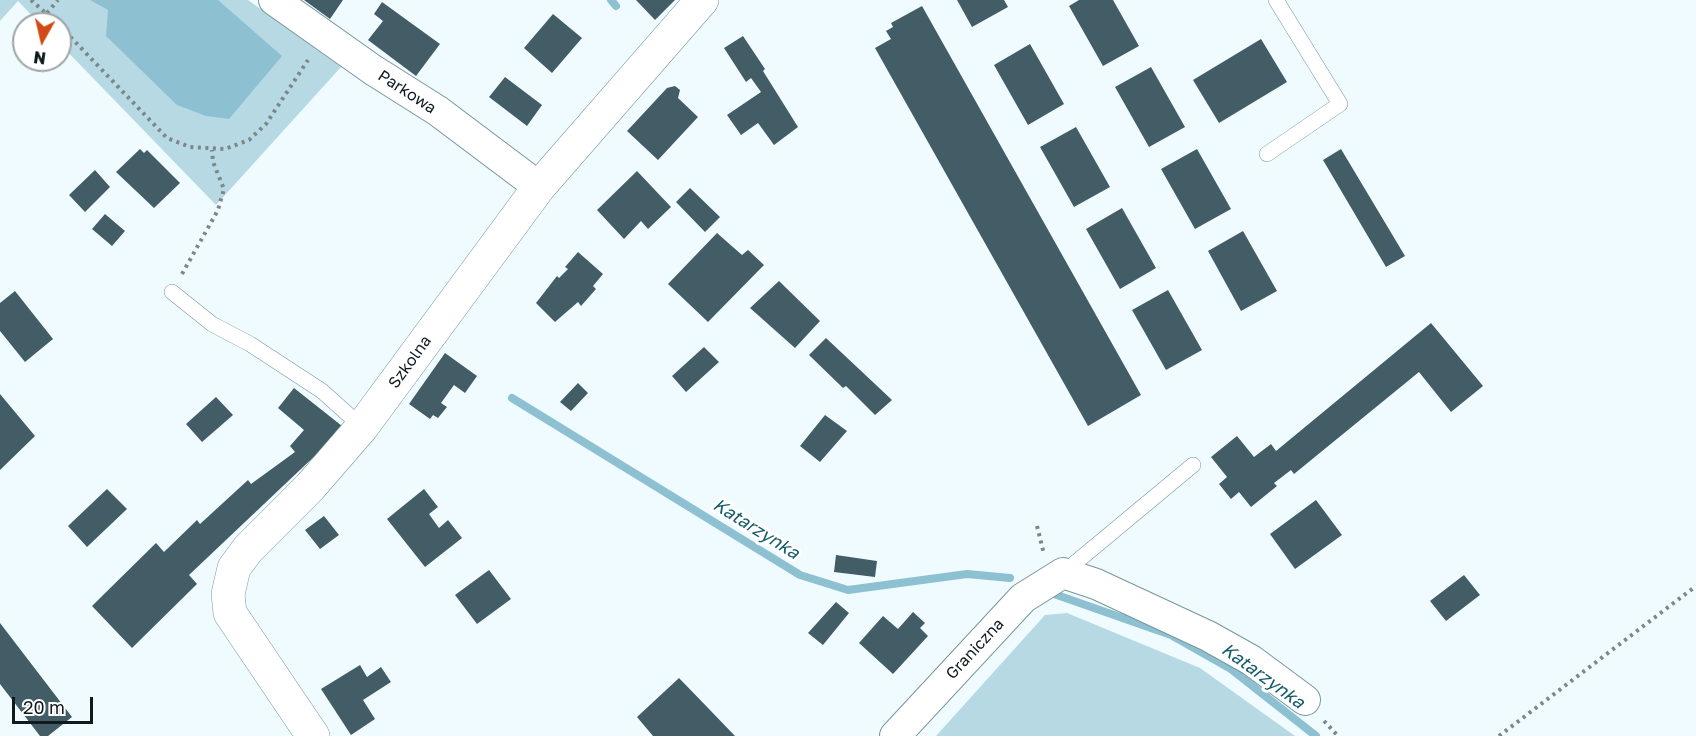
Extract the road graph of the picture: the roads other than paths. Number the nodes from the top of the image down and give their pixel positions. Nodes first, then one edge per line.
1 (274, 0) edge
2 (702, 0) edge
3 (1276, 0) edge
4 (1267, 154) dead end
5 (539, 187) junction
6 (172, 292) road end
7 (362, 427) junction
8 (1193, 465) dead end
9 (1063, 573) junction
10 (1305, 700) dead end
11 (313, 736) edge
12 (895, 736) edge

1 - 5 street, Parkowa
2 - 5 street, Szkolna
3 - 4 lane
5 - 7 street, Szkolna
6 - 7 lane
7 - 11 street, Szkolna
8 - 9 lane
9 - 10 street
9 - 12 street, Graniczna

